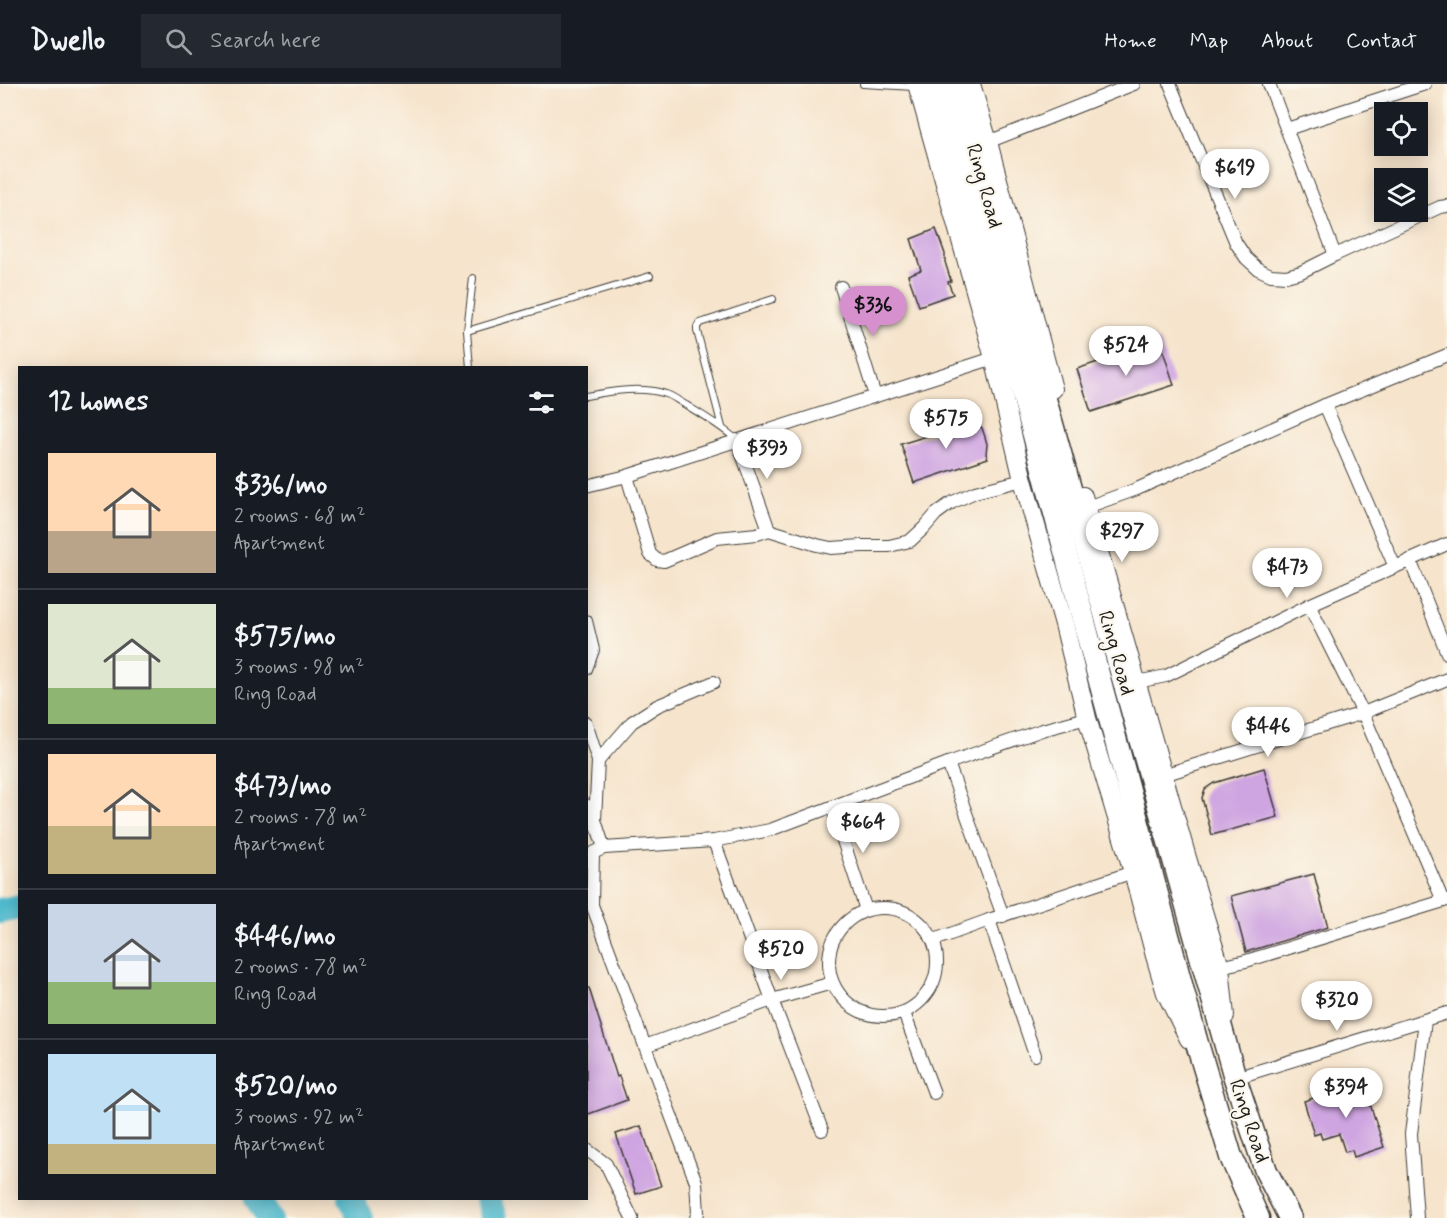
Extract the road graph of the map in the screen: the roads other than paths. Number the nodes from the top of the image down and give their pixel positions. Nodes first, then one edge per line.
1 (863, 84) edge
2 (955, 84) edge
3 (971, 84) edge
4 (1134, 84) edge
5 (1170, 84) edge
6 (1269, 84) edge
7 (1425, 84) edge
8 (923, 85) edge
9 (1287, 129) junction
10 (988, 142) junction
11 (1447, 206) edge
12 (1335, 255) junction
13 (650, 276) dead end
14 (473, 278) dead end
15 (841, 287) dead end
16 (773, 299) dead end
17 (467, 331) junction
18 (1447, 355) edge
19 (994, 358) junction
20 (470, 366) edge
21 (588, 396) edge
22 (875, 396) junction
23 (1325, 405) junction
24 (722, 427) junction
25 (737, 440) junction
26 (627, 476) junction
27 (1023, 480) junction
28 (588, 486) edge
29 (1087, 507) junction
30 (769, 530) junction
31 (1447, 544) edge
32 (1410, 560) junction
33 (1395, 567) junction
34 (1309, 605) junction
35 (588, 629) edge
36 (1447, 653) edge
37 (588, 664) edge
38 (1447, 680) edge
39 (714, 682) dead end
40 (1137, 682) junction
41 (1363, 713) junction
42 (1087, 718) junction
43 (588, 729) edge
44 (598, 761) junction
45 (948, 763) junction
46 (1163, 775) junction
47 (832, 807) junction
48 (588, 809) edge
49 (595, 820) junction
50 (714, 841) junction
51 (594, 851) edge
52 (1133, 872) junction
53 (1445, 901) edge
54 (866, 910) junction
55 (1003, 916) junction
56 (989, 920) junction
57 (934, 940) junction
58 (1220, 967) junction
59 (832, 982) junction
60 (772, 1000) junction
61 (904, 1013) junction
62 (1447, 1013) edge
63 (1425, 1020) junction
64 (645, 1046) junction
65 (1227, 1050) junction
66 (1035, 1054) dead end
67 (1204, 1069) junction
68 (1235, 1078) junction
69 (934, 1093) dead end
70 (822, 1130) dead end
71 (588, 1150) edge
72 (632, 1218) edge
73 (696, 1218) edge
74 (1258, 1218) edge
75 (1290, 1218) edge
76 (1417, 1218) edge

1 - 8 lane
2 - 65 highway, Ring Road
3 - 10 street
4 - 10 street
5 - 12 street
6 - 9 street
7 - 9 street
8 - 19 street
8 - 67 highway, Ring Road
9 - 12 street
10 - 29 street
11 - 12 street
13 - 17 lane
14 - 17 lane
15 - 22 street
16 - 24 lane
17 - 20 lane
18 - 23 street
19 - 22 street
19 - 27 street
21 - 24 lane
22 - 25 street
23 - 29 street
23 - 33 street
24 - 25 lane
25 - 26 street
25 - 30 street
26 - 28 street
26 - 30 street
27 - 30 street
27 - 42 street
29 - 40 street
31 - 32 street
32 - 33 street
32 - 36 street
33 - 34 street
34 - 40 street
34 - 41 street
35 - 37 street
38 - 41 street
39 - 44 street
40 - 46 street
41 - 46 street
41 - 53 street
42 - 45 street
42 - 52 street
43 - 44 street
44 - 49 street
45 - 47 street
45 - 55 street
46 - 58 street
47 - 50 street
47 - 54 street
48 - 49 street
49 - 51 street
50 - 51 street
50 - 60 street
51 - 64 street
52 - 55 street
52 - 67 street
53 - 58 street
54 - 57 street
54 - 59 street
55 - 56 street
56 - 57 street
56 - 66 street
57 - 61 street
58 - 65 street
59 - 60 street
59 - 61 street
60 - 64 street
60 - 70 street
61 - 69 street
62 - 63 street
63 - 68 street
63 - 76 street
64 - 73 street
65 - 68 highway, Ring Road
67 - 74 highway, Ring Road
68 - 75 highway, Ring Road
71 - 72 street

